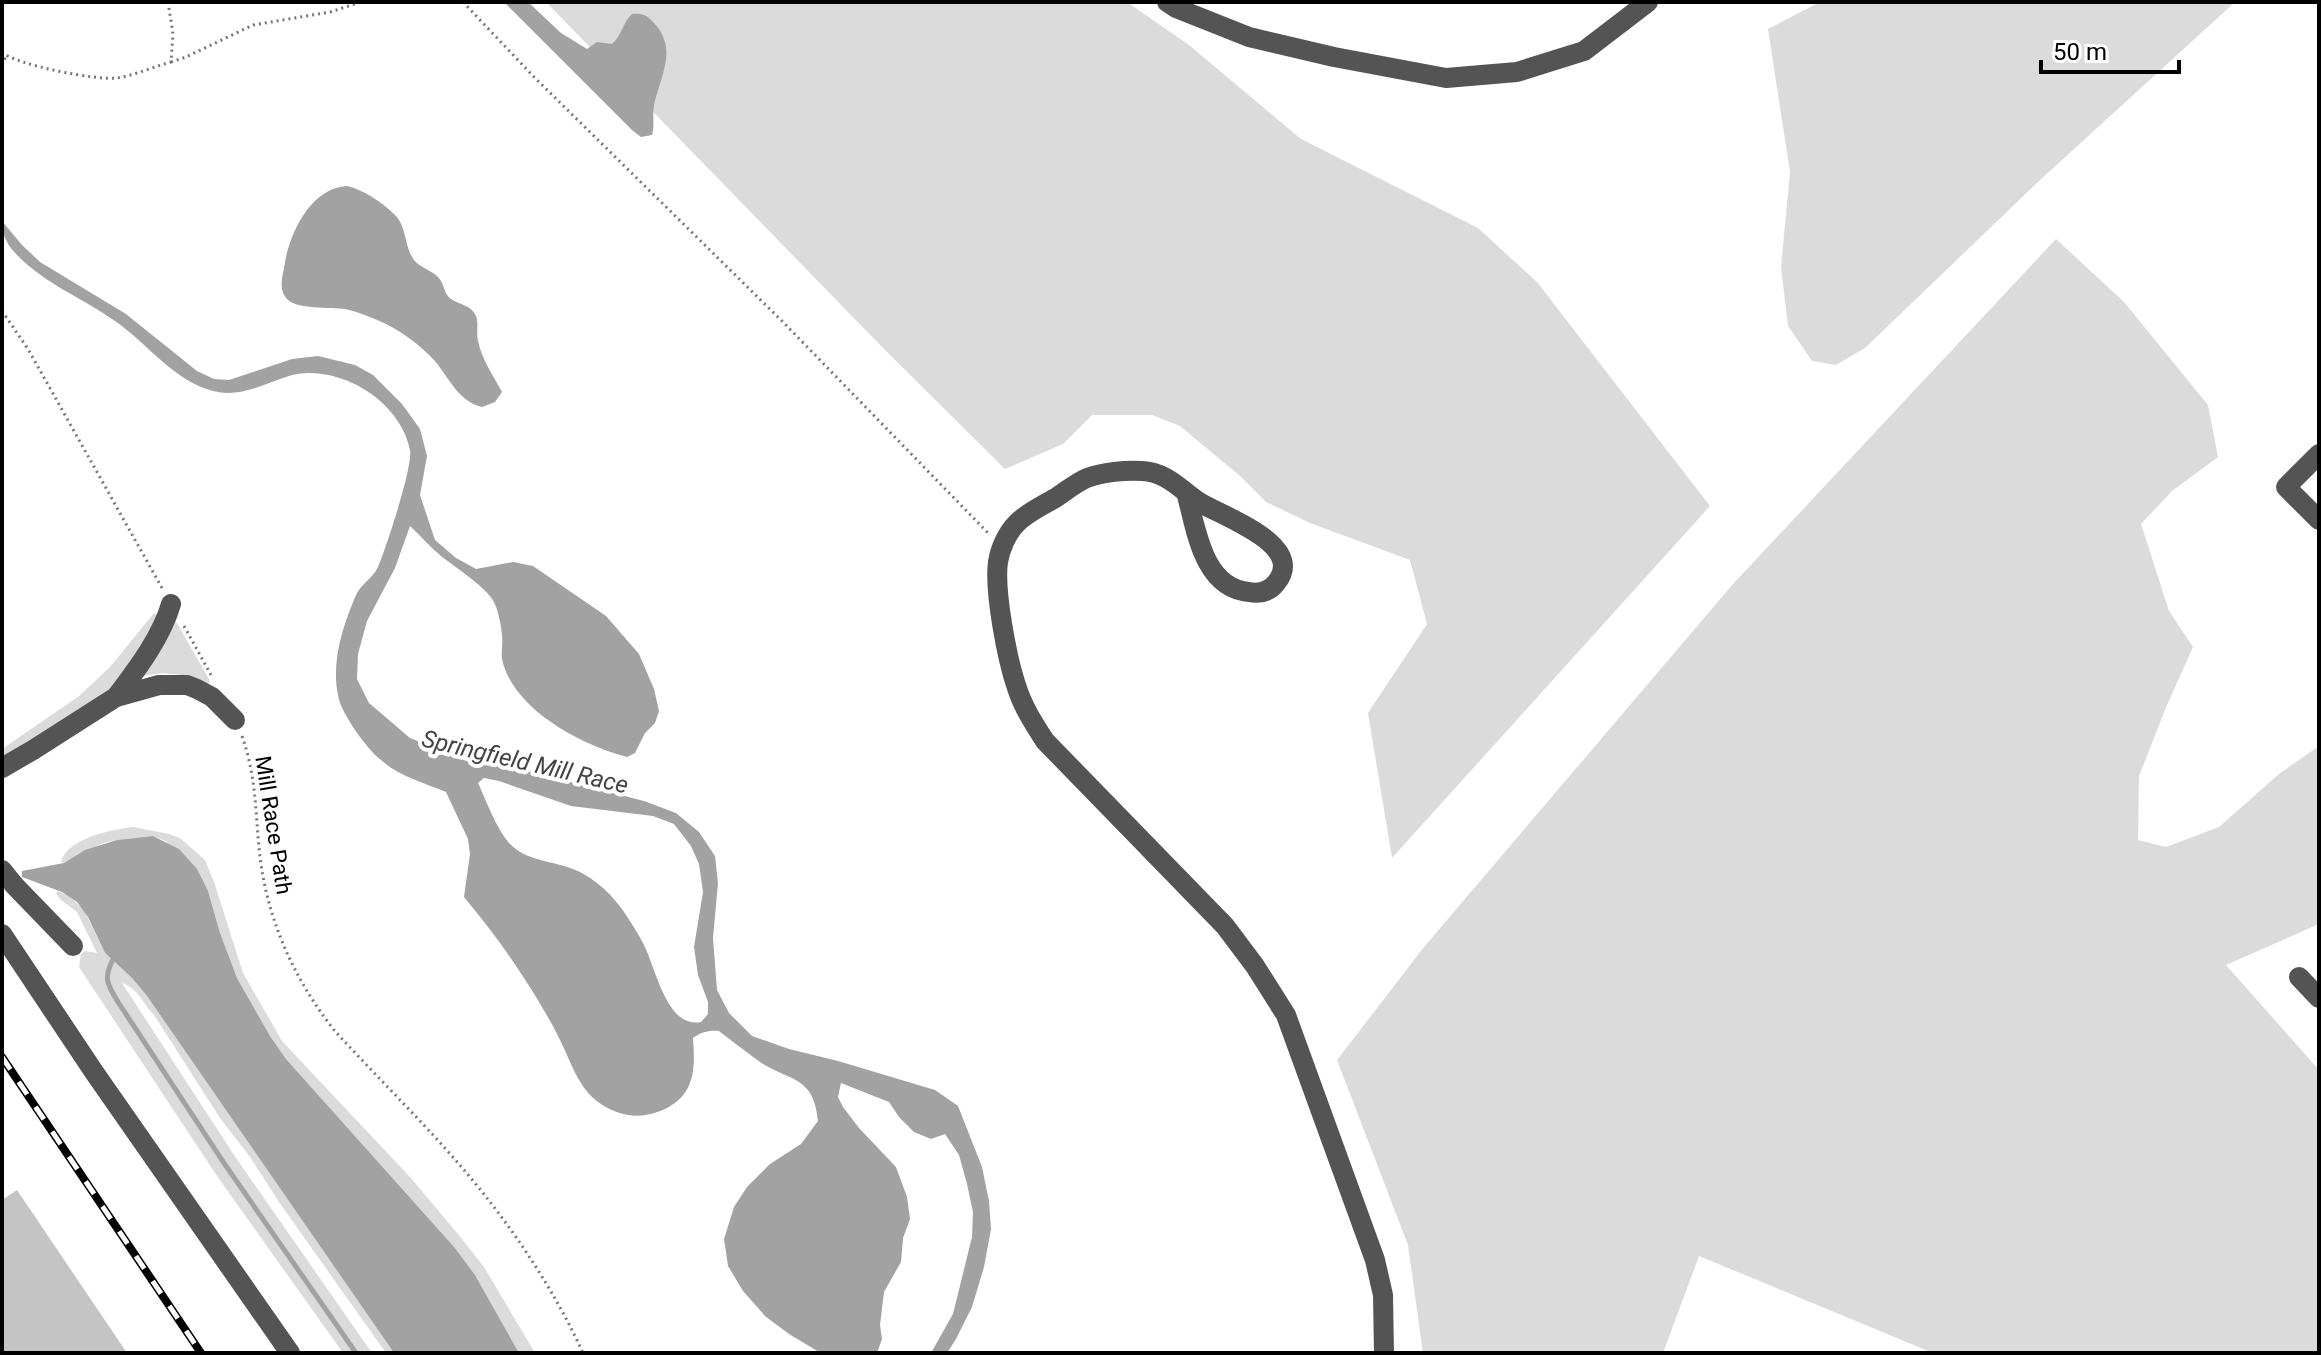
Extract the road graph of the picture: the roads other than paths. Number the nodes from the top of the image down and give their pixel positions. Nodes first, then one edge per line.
1 (1167, 2) edge
2 (1648, 2) edge
3 (2319, 454) edge
4 (1186, 492) junction
5 (2319, 520) edge
6 (171, 604) road end
7 (116, 697) junction
8 (235, 720) road end
9 (2, 768) edge
10 (2, 870) edge
11 (2, 934) edge
12 (73, 946) dead end
13 (2299, 977) dead end
14 (2319, 998) edge
15 (290, 1353) edge
16 (1384, 1353) edge

1 - 2 street
3 - 5 street
4 - 4 street
4 - 16 street
6 - 7 street
7 - 8 street
7 - 9 street
10 - 12 street
11 - 15 street
13 - 14 street

